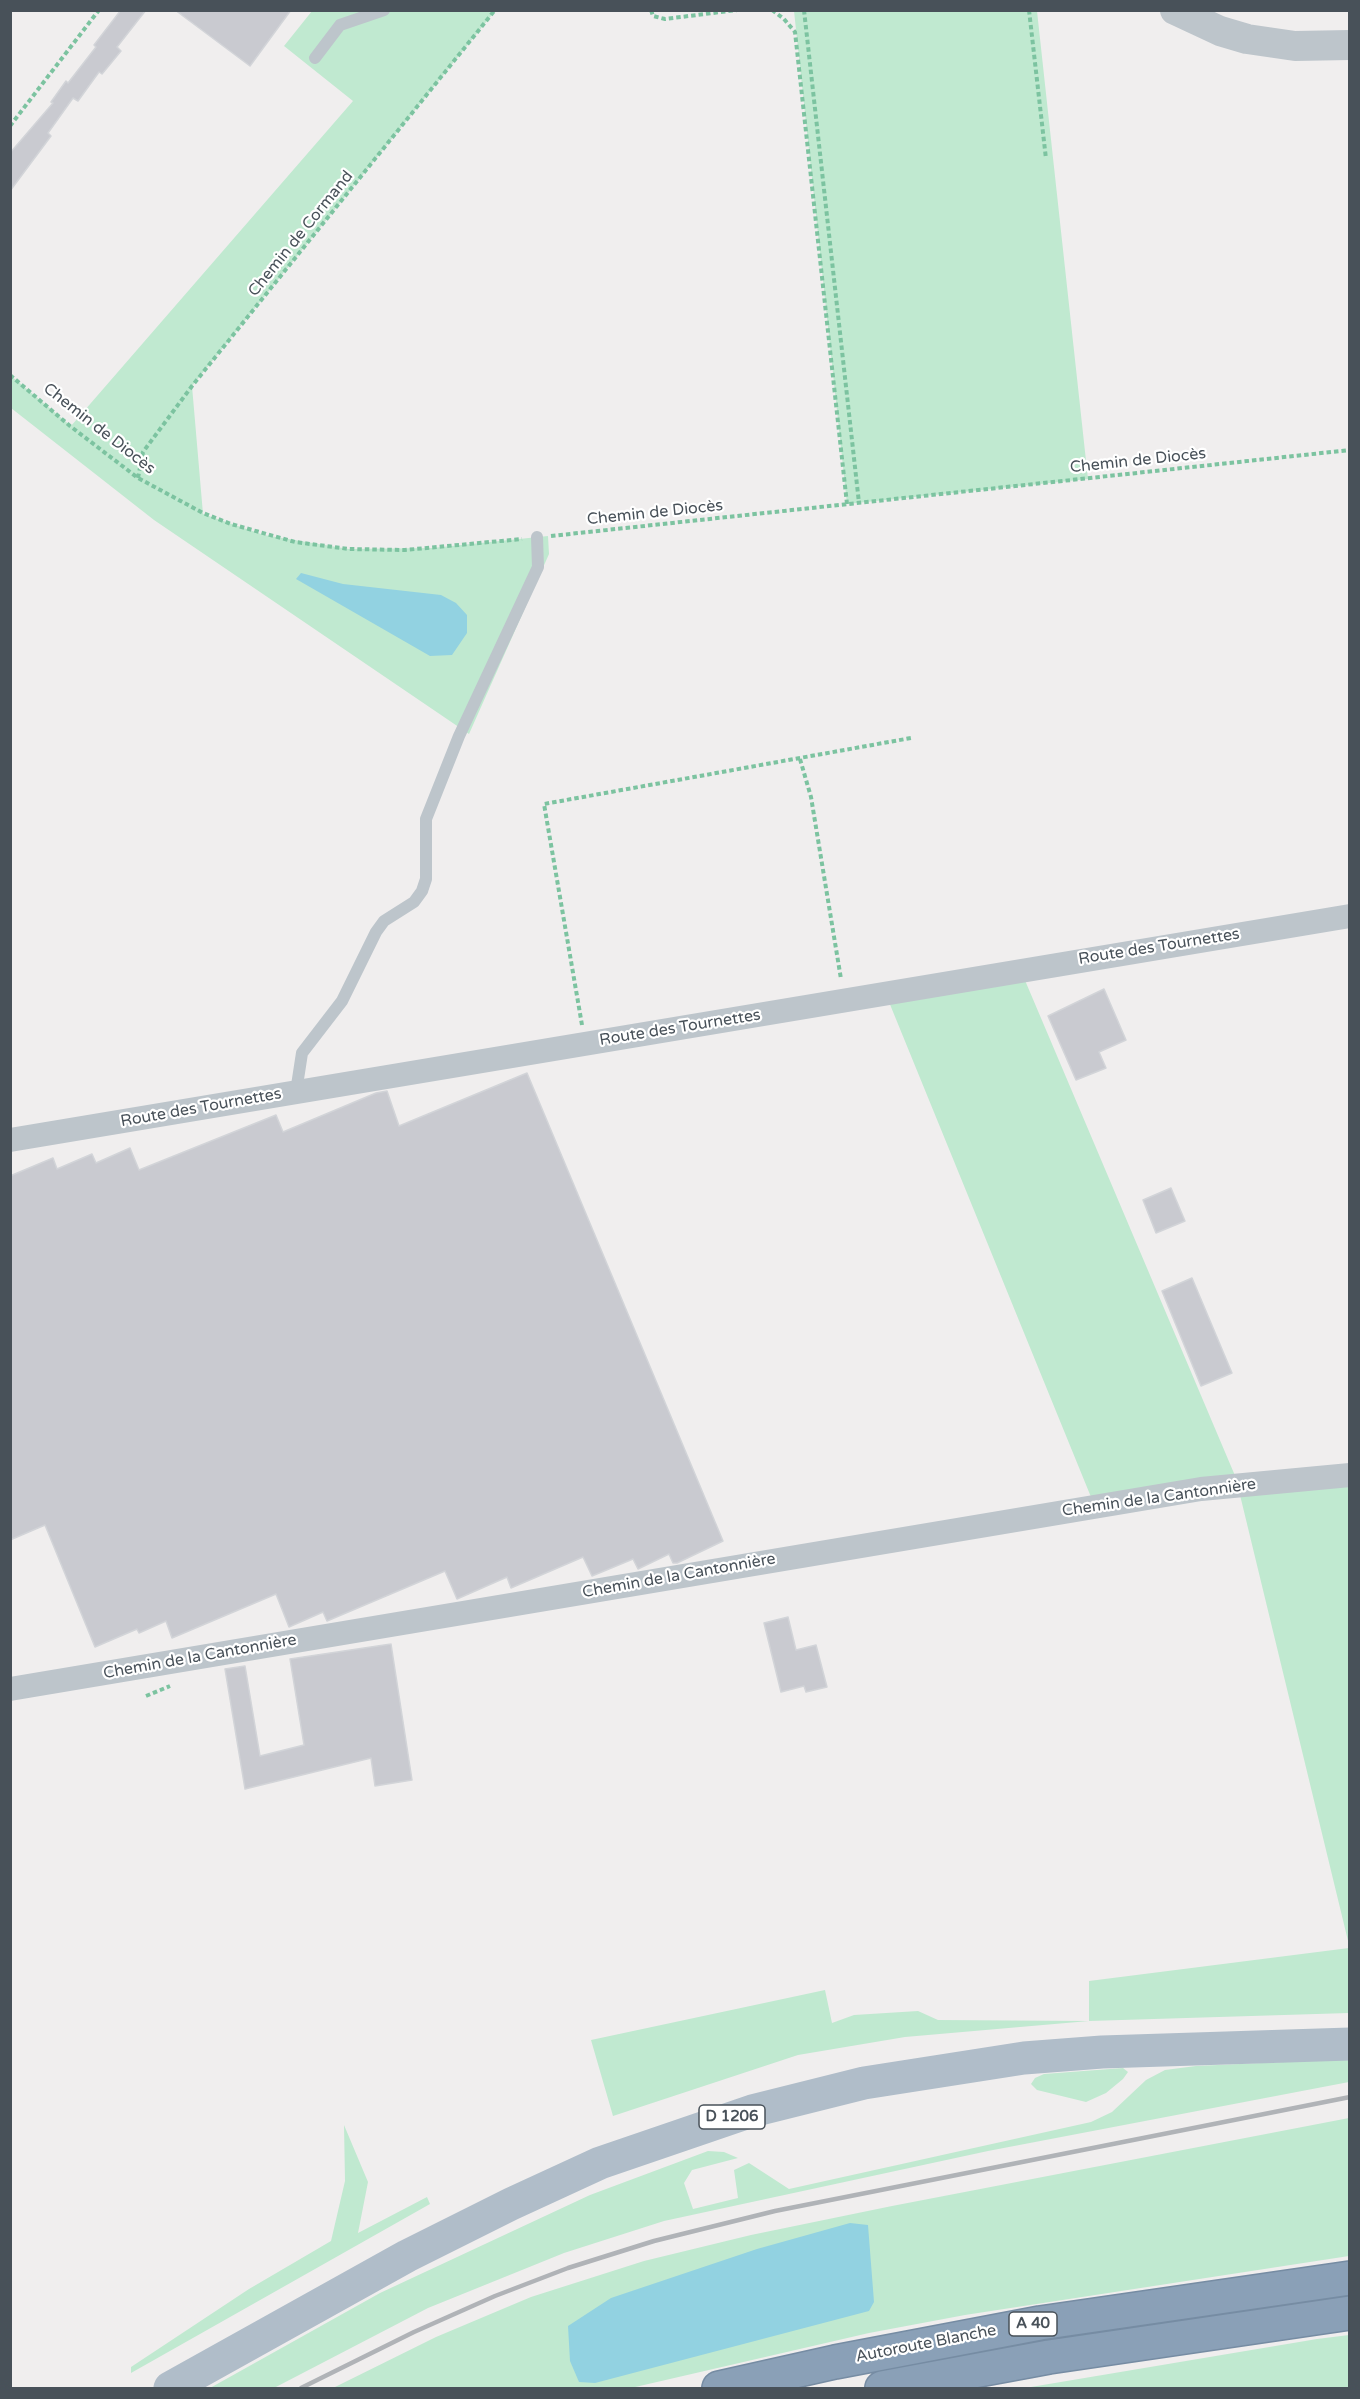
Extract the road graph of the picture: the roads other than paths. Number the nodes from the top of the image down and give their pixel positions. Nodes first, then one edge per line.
1 (384, 10) edge
2 (1175, 10) edge
3 (1350, 45) edge
4 (315, 58) dead end
5 (537, 537) road end
6 (1350, 916) edge
7 (296, 1092) junction
8 (10, 1140) edge
9 (1350, 1475) edge
10 (10, 1689) edge
11 (1350, 2044) edge
12 (1350, 2278) edge
13 (1350, 2313) edge
14 (170, 2388) edge
15 (719, 2388) edge
16 (882, 2388) edge

1 - 4 lane
2 - 3 street
5 - 7 lane
6 - 7 street, Route des Tournettes
7 - 8 street, Route des Tournettes
9 - 10 street, Chemin de la Cantonnière
11 - 14 main road, D 1206
12 - 15 highway, Autoroute Blanche / A 40
13 - 16 highway, A 40

